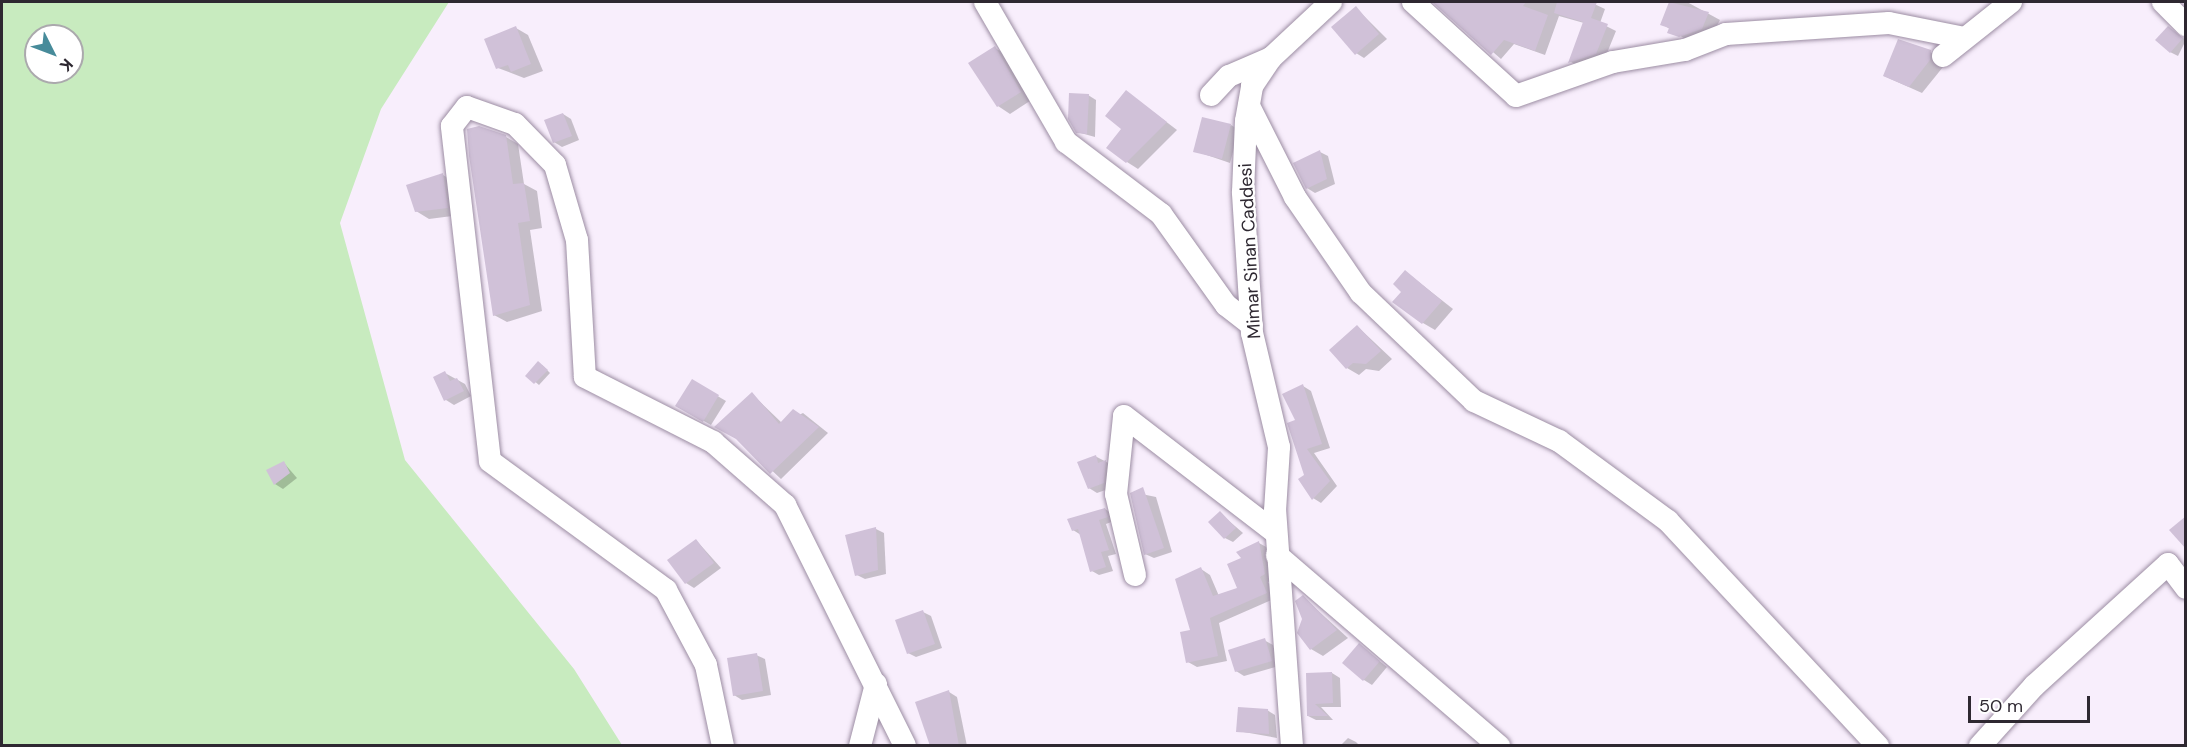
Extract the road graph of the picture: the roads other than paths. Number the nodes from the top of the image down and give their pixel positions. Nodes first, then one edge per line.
1 (985, 2) edge
2 (1330, 2) edge
3 (1413, 2) edge
4 (2011, 2) edge
5 (2163, 2) edge
6 (2186, 26) edge
7 (1965, 38) junction
8 (1943, 56) dead end
9 (1271, 58) junction
10 (1211, 95) dead end
11 (1249, 106) junction
12 (1252, 325) junction
13 (1277, 544) junction
14 (1135, 575) dead end
15 (2186, 588) edge
16 (876, 684) junction
17 (723, 746) edge
18 (860, 746) edge
19 (905, 746) edge
20 (1292, 746) edge
21 (1499, 746) edge
22 (1878, 746) edge
23 (1980, 746) edge

1 - 12 street
2 - 9 street, Mimar Sinan Caddesi
3 - 7 street
4 - 7 street
5 - 6 street
7 - 8 street
9 - 10 street
9 - 11 street, Mimar Sinan Caddesi
11 - 12 street, Mimar Sinan Caddesi
11 - 22 street
12 - 13 street, Mimar Sinan Caddesi
13 - 14 street
13 - 20 street, Mimar Sinan Caddesi
13 - 21 street
15 - 23 street
16 - 17 street
16 - 18 street
16 - 19 street

